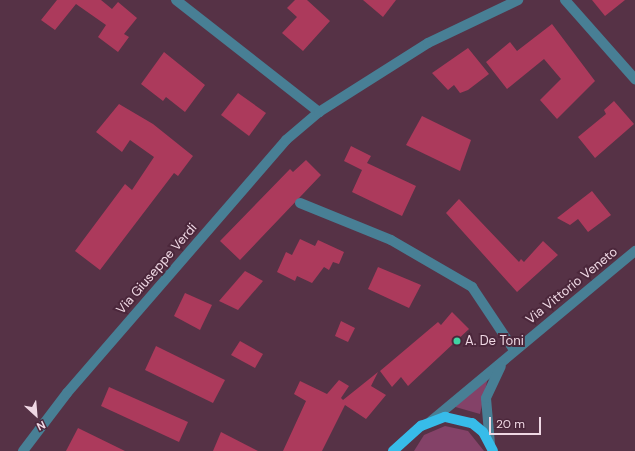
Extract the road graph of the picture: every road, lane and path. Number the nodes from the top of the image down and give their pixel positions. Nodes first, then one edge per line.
1 (176, 0) edge
2 (518, 0) edge
3 (565, 0) edge
4 (635, 79) edge
5 (319, 112) junction
6 (300, 203) dead end
7 (635, 251) edge
8 (511, 353) junction
9 (431, 421) junction
10 (413, 434) junction
11 (492, 448) edge
12 (23, 451) edge
13 (392, 451) edge
14 (405, 451) edge

1 - 5 street
2 - 5 street, Via Giuseppe Verdi
3 - 4 street
5 - 12 street, Via Giuseppe Verdi
6 - 8 street
7 - 8 street, Via Vittorio Veneto
8 - 9 street, Via Vittorio Veneto
8 - 11 street, Via Vittorio Veneto
9 - 10 main road, Via Vittorio Veneto
9 - 11 main road, Via Vittorio Veneto
10 - 13 main road, Via Vittorio Veneto
10 - 14 main road, Via Vittorio Veneto

